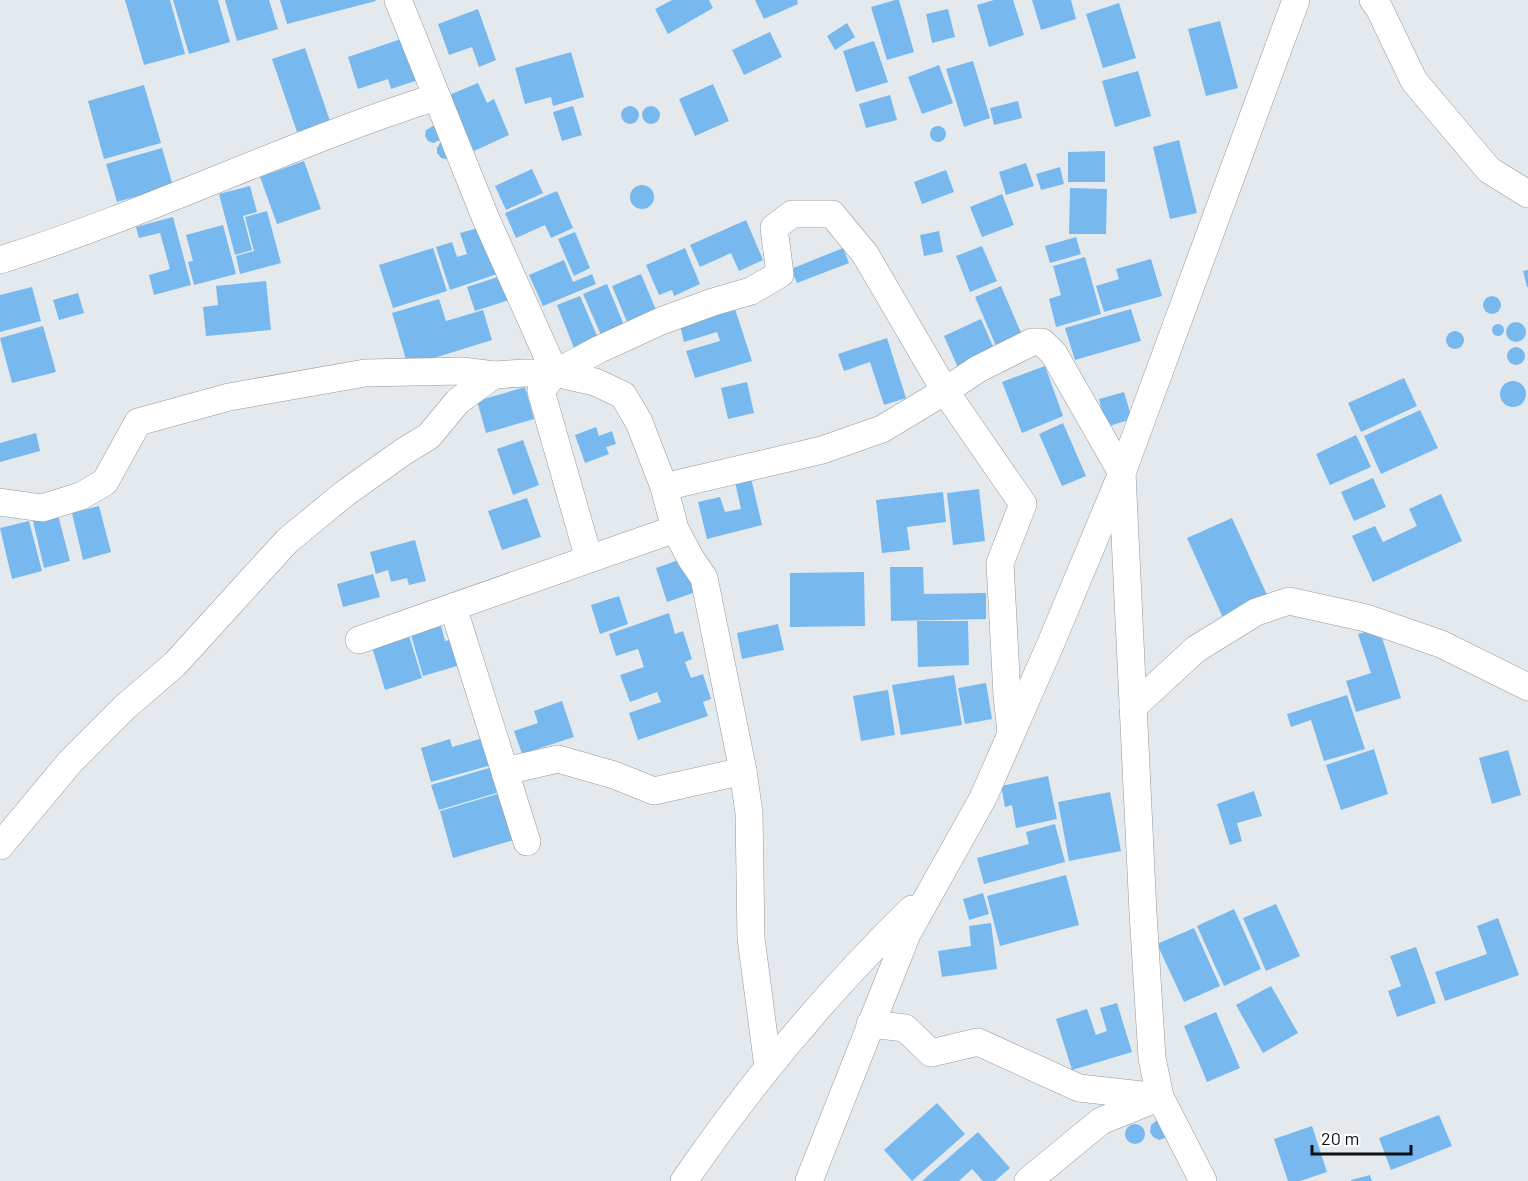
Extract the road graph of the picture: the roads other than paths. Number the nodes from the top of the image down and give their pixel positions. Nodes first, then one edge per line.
1 (398, 0) edge
2 (1296, 0) edge
3 (1373, 0) edge
4 (436, 97) junction
5 (1528, 194) edge
6 (0, 260) edge
7 (555, 373) junction
8 (494, 375) junction
9 (945, 391) junction
10 (1122, 473) junction
11 (664, 487) junction
12 (0, 502) edge
13 (675, 528) junction
14 (589, 559) junction
15 (453, 607) junction
16 (359, 640) dead end
17 (1528, 687) edge
18 (1133, 707) junction
19 (1011, 733) junction
20 (505, 771) junction
21 (743, 771) junction
22 (527, 842) dead end
23 (0, 846) edge
24 (931, 891) junction
25 (870, 1024) junction
26 (768, 1067) junction
27 (1160, 1097) junction
28 (684, 1181) edge
29 (808, 1181) edge
30 (1028, 1181) edge
31 (1203, 1181) edge

1 - 4 street
2 - 10 street
3 - 5 street
4 - 6 street
4 - 7 street
7 - 8 street
7 - 9 street
7 - 11 street
7 - 14 street
8 - 12 street
8 - 23 street
9 - 10 street
9 - 11 street
9 - 19 street
10 - 18 street
10 - 19 street
11 - 13 street
13 - 14 street
13 - 21 street
14 - 15 street
15 - 16 street
15 - 20 street
17 - 18 street
18 - 27 street
19 - 24 street
20 - 21 street
20 - 22 street
21 - 26 street
24 - 25 street
24 - 26 street
25 - 27 street
25 - 29 street
26 - 28 street
27 - 30 street
27 - 31 street

